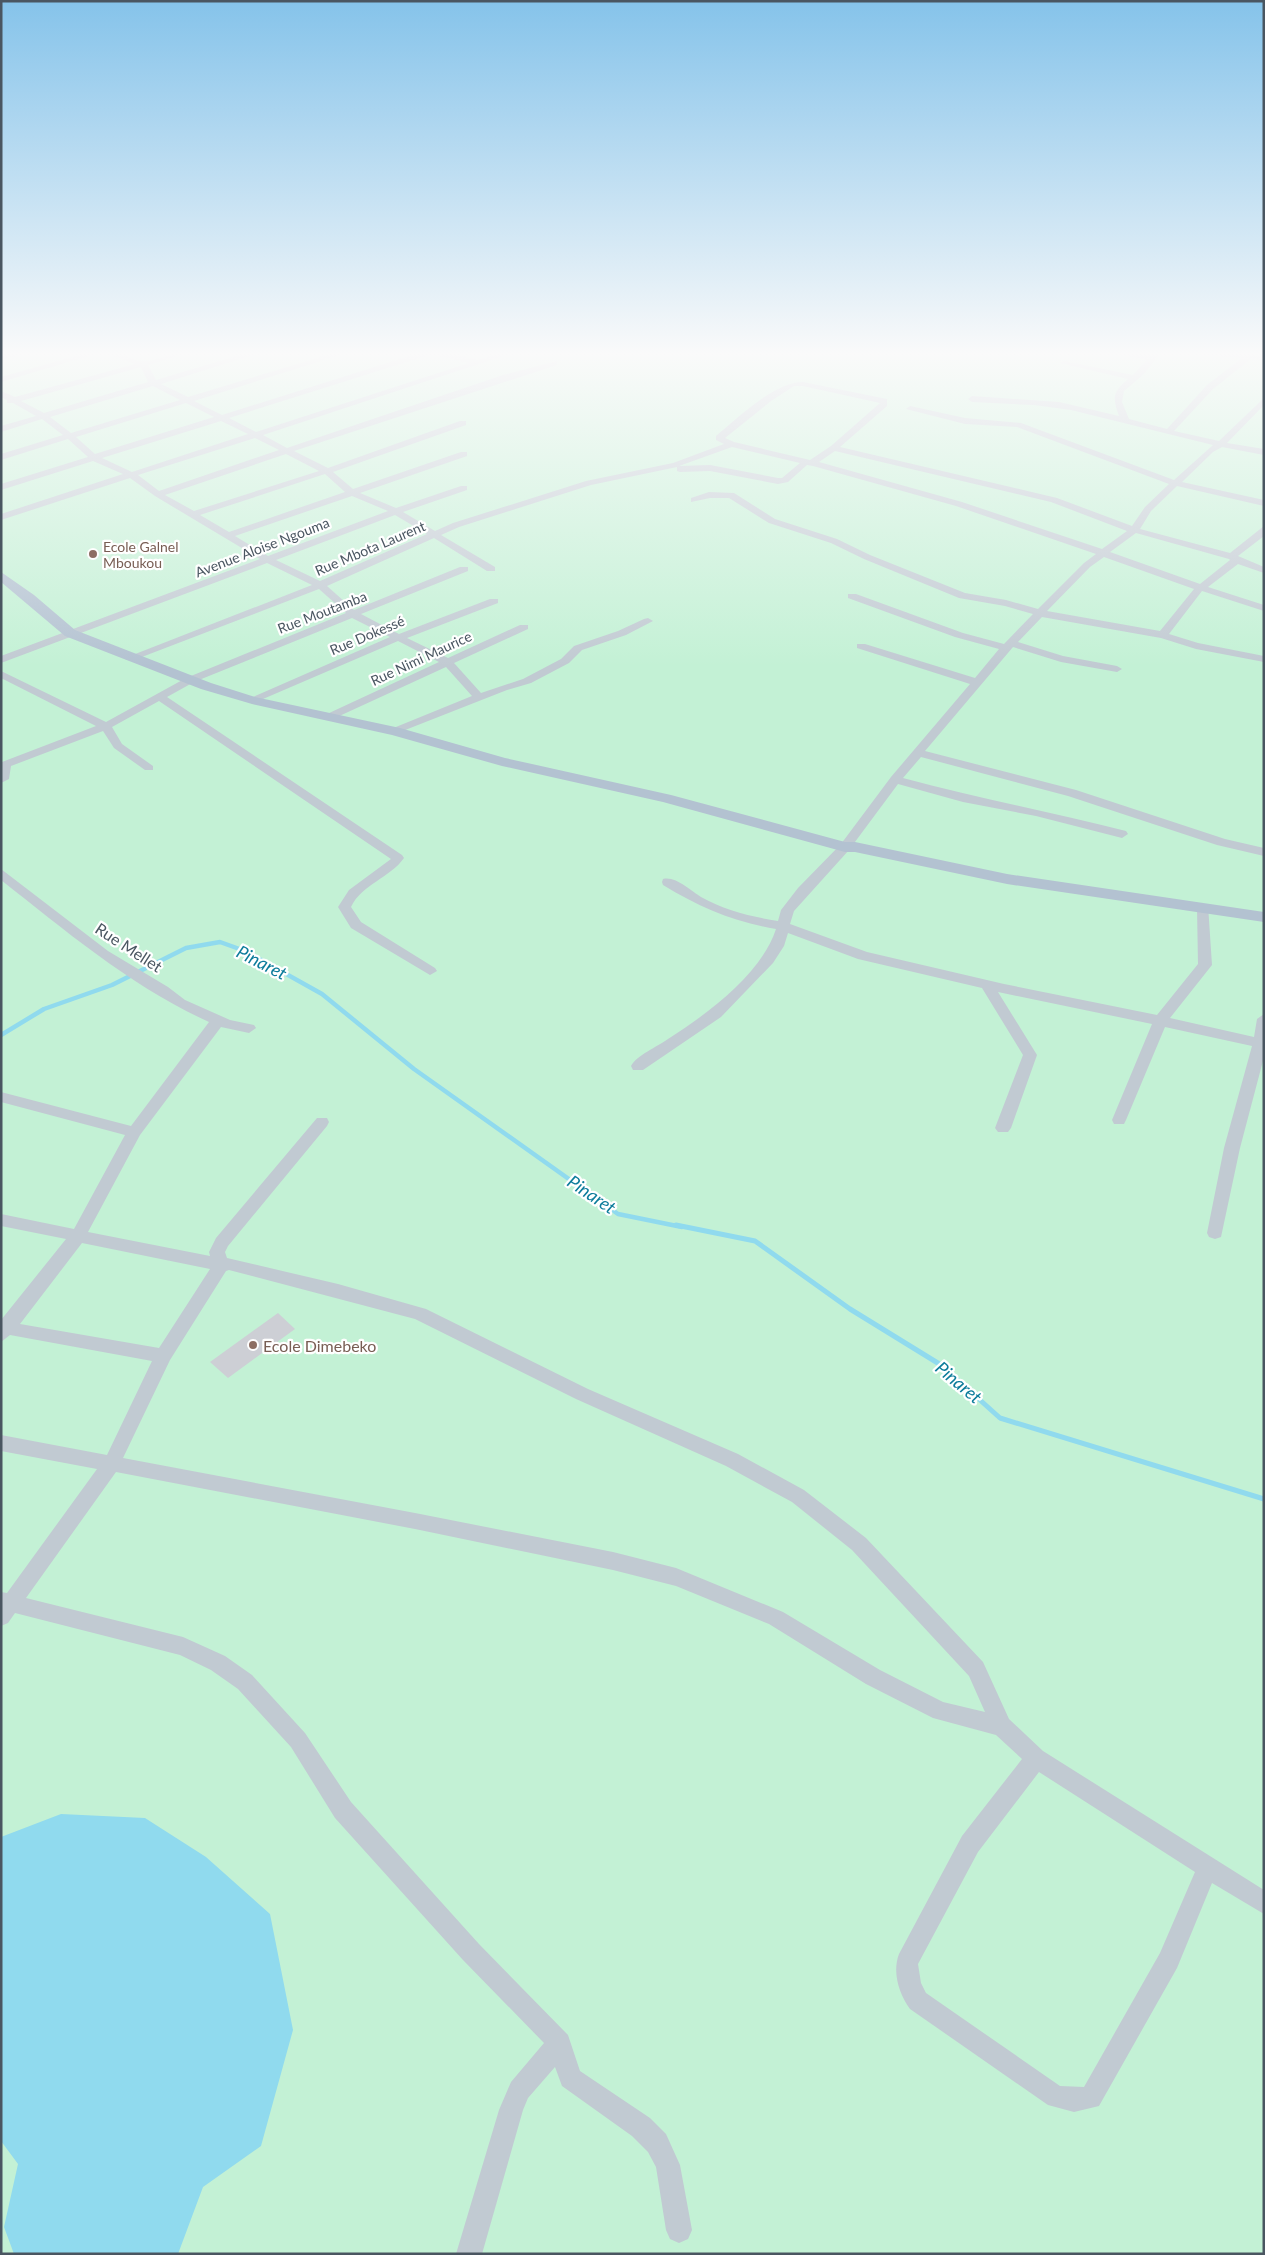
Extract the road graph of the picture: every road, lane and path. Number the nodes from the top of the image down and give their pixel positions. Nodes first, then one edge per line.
1 (184, 457) edge
2 (267, 457) edge
3 (298, 457) edge
4 (367, 457) edge
5 (454, 457) edge
6 (696, 457) edge
7 (785, 457) edge
8 (818, 457) edge
9 (873, 457) edge
10 (1106, 457) edge
11 (1202, 457) edge
12 (94, 458) joint
13 (808, 463) junction
14 (327, 471) junction
15 (648, 472) junction
16 (132, 475) junction
17 (1174, 483) junction
18 (1, 487) edge
19 (464, 488) dead end
20 (350, 492) junction
21 (158, 494) junction
22 (694, 500) dead end
23 (1264, 503) edge
24 (395, 511) junction
25 (192, 514) junction
26 (1, 517) edge
27 (1264, 529) edge
28 (1134, 530) junction
29 (437, 535) junction
30 (227, 536) junction
31 (1261, 540) edge
32 (1105, 553) junction
33 (1235, 558) junction
34 (268, 560) junction
35 (464, 569) dead end
36 (491, 569) dead end
37 (1264, 570) edge
38 (1, 576) edge
39 (320, 585) junction
40 (1199, 589) junction
41 (852, 596) dead end
42 (494, 602) dead end
43 (1264, 608) edge
44 (1038, 613) junction
45 (354, 614) junction
46 (648, 621) dead end
47 (524, 627) dead end
48 (70, 633) junction
49 (1164, 635) junction
50 (397, 638) junction
51 (1009, 645) junction
52 (861, 646) dead end
53 (130, 658) junction
54 (1263, 659) edge
55 (1, 660) edge
56 (447, 662) junction
57 (1117, 669) dead end
58 (1, 674) edge
59 (190, 680) junction
60 (979, 683) junction
61 (160, 697) junction
62 (479, 697) junction
63 (252, 700) junction
64 (331, 716) junction
65 (106, 726) junction
66 (395, 731) junction
67 (919, 753) junction
68 (4, 763) edge
69 (149, 768) dead end
70 (1, 779) edge
71 (895, 780) junction
72 (1122, 834) dead end
73 (846, 847) junction
74 (1264, 852) edge
75 (1, 873) edge
76 (668, 882) dead end
77 (1203, 908) junction
78 (1264, 917) edge
79 (782, 926) junction
80 (430, 971) dead end
81 (987, 985) junction
82 (219, 1019) junction
83 (1264, 1019) edge
84 (1161, 1020) junction
85 (249, 1028) dead end
86 (1262, 1044) edge
87 (638, 1066) dead end
88 (1, 1097) edge
89 (1119, 1120) dead end
90 (322, 1122) dead end
91 (1003, 1128) dead end
92 (134, 1132) junction
93 (1, 1220) edge
94 (1215, 1233) dead end
95 (77, 1237) junction
96 (221, 1265) junction
97 (3, 1330) edge
98 (163, 1356) junction
99 (1, 1444) edge
100 (112, 1463) junction
101 (4, 1606) edge
102 (1002, 1726) junction
103 (1036, 1758) junction
104 (1208, 1868) junction
105 (1264, 1903) edge
106 (560, 2043) junction
107 (679, 2230) dead end
108 (469, 2254) edge

1 - 16 street
2 - 21 street
3 - 14 street
4 - 14 street
5 - 20 street
6 - 15 street, Rue Mbota Laurent
7 - 13 street
8 - 13 street
9 - 28 street
10 - 17 street
11 - 17 street
12 - 16 street
12 - 18 street
13 - 15 street
13 - 32 street
14 - 20 street
14 - 25 street
15 - 29 street, Rue Mbota Laurent
16 - 21 street
16 - 26 street
17 - 23 street
17 - 28 street
19 - 24 street, Avenue Aloise Ngouma
20 - 24 street
20 - 30 street
21 - 25 street
22 - 44 street
24 - 29 street
24 - 34 street, Avenue Aloise Ngouma
25 - 30 street
27 - 31 street
28 - 32 street
28 - 33 street
29 - 36 street
29 - 39 street, Rue Mbota Laurent
30 - 34 street
31 - 33 street
32 - 40 street
32 - 44 street
33 - 37 street
33 - 40 street
34 - 39 street
34 - 48 street, Avenue Aloise Ngouma
35 - 45 street, Rue Moutamba
38 - 48 main road
39 - 45 street
39 - 53 street, Rue Mbota Laurent
40 - 43 street
40 - 49 street
41 - 51 street
42 - 50 street, Rue Dokessé
44 - 49 street
44 - 51 street
45 - 50 street
45 - 59 street, Rue Moutamba
46 - 62 street
47 - 56 street, Rue Nimi Maurice
48 - 53 main road
48 - 55 street, Avenue Aloise Ngouma
49 - 54 street
50 - 56 street
50 - 63 street, Rue Dokessé
51 - 57 street
51 - 60 street
52 - 60 street
53 - 59 main road
56 - 62 street
56 - 64 street, Rue Nimi Maurice
58 - 65 street
59 - 61 street, Rue Moutamba
59 - 63 main road
60 - 67 street
61 - 65 street, Rue Moutamba
61 - 80 street
62 - 66 street
63 - 64 main road
64 - 66 main road
65 - 68 street, Rue Moutamba
65 - 69 street
66 - 73 main road
67 - 71 street
67 - 74 street
68 - 70 street
71 - 72 street
71 - 73 street
73 - 77 main road
73 - 79 street
75 - 82 street, Rue Mellet
76 - 79 street
77 - 78 main road
77 - 84 street
79 - 81 street
79 - 87 street
81 - 84 street
81 - 91 street
82 - 85 street, Rue Mellet
82 - 92 street
83 - 86 street
84 - 86 street
84 - 89 street
86 - 94 street
88 - 92 street
90 - 96 street
92 - 95 street
93 - 95 street
95 - 96 street
95 - 97 street
96 - 98 street
96 - 102 street
97 - 98 street
98 - 100 street
99 - 100 street
100 - 101 street
100 - 102 street
101 - 106 street
102 - 103 street
103 - 104 street
103 - 104 street
104 - 105 street
106 - 107 street
106 - 108 street

